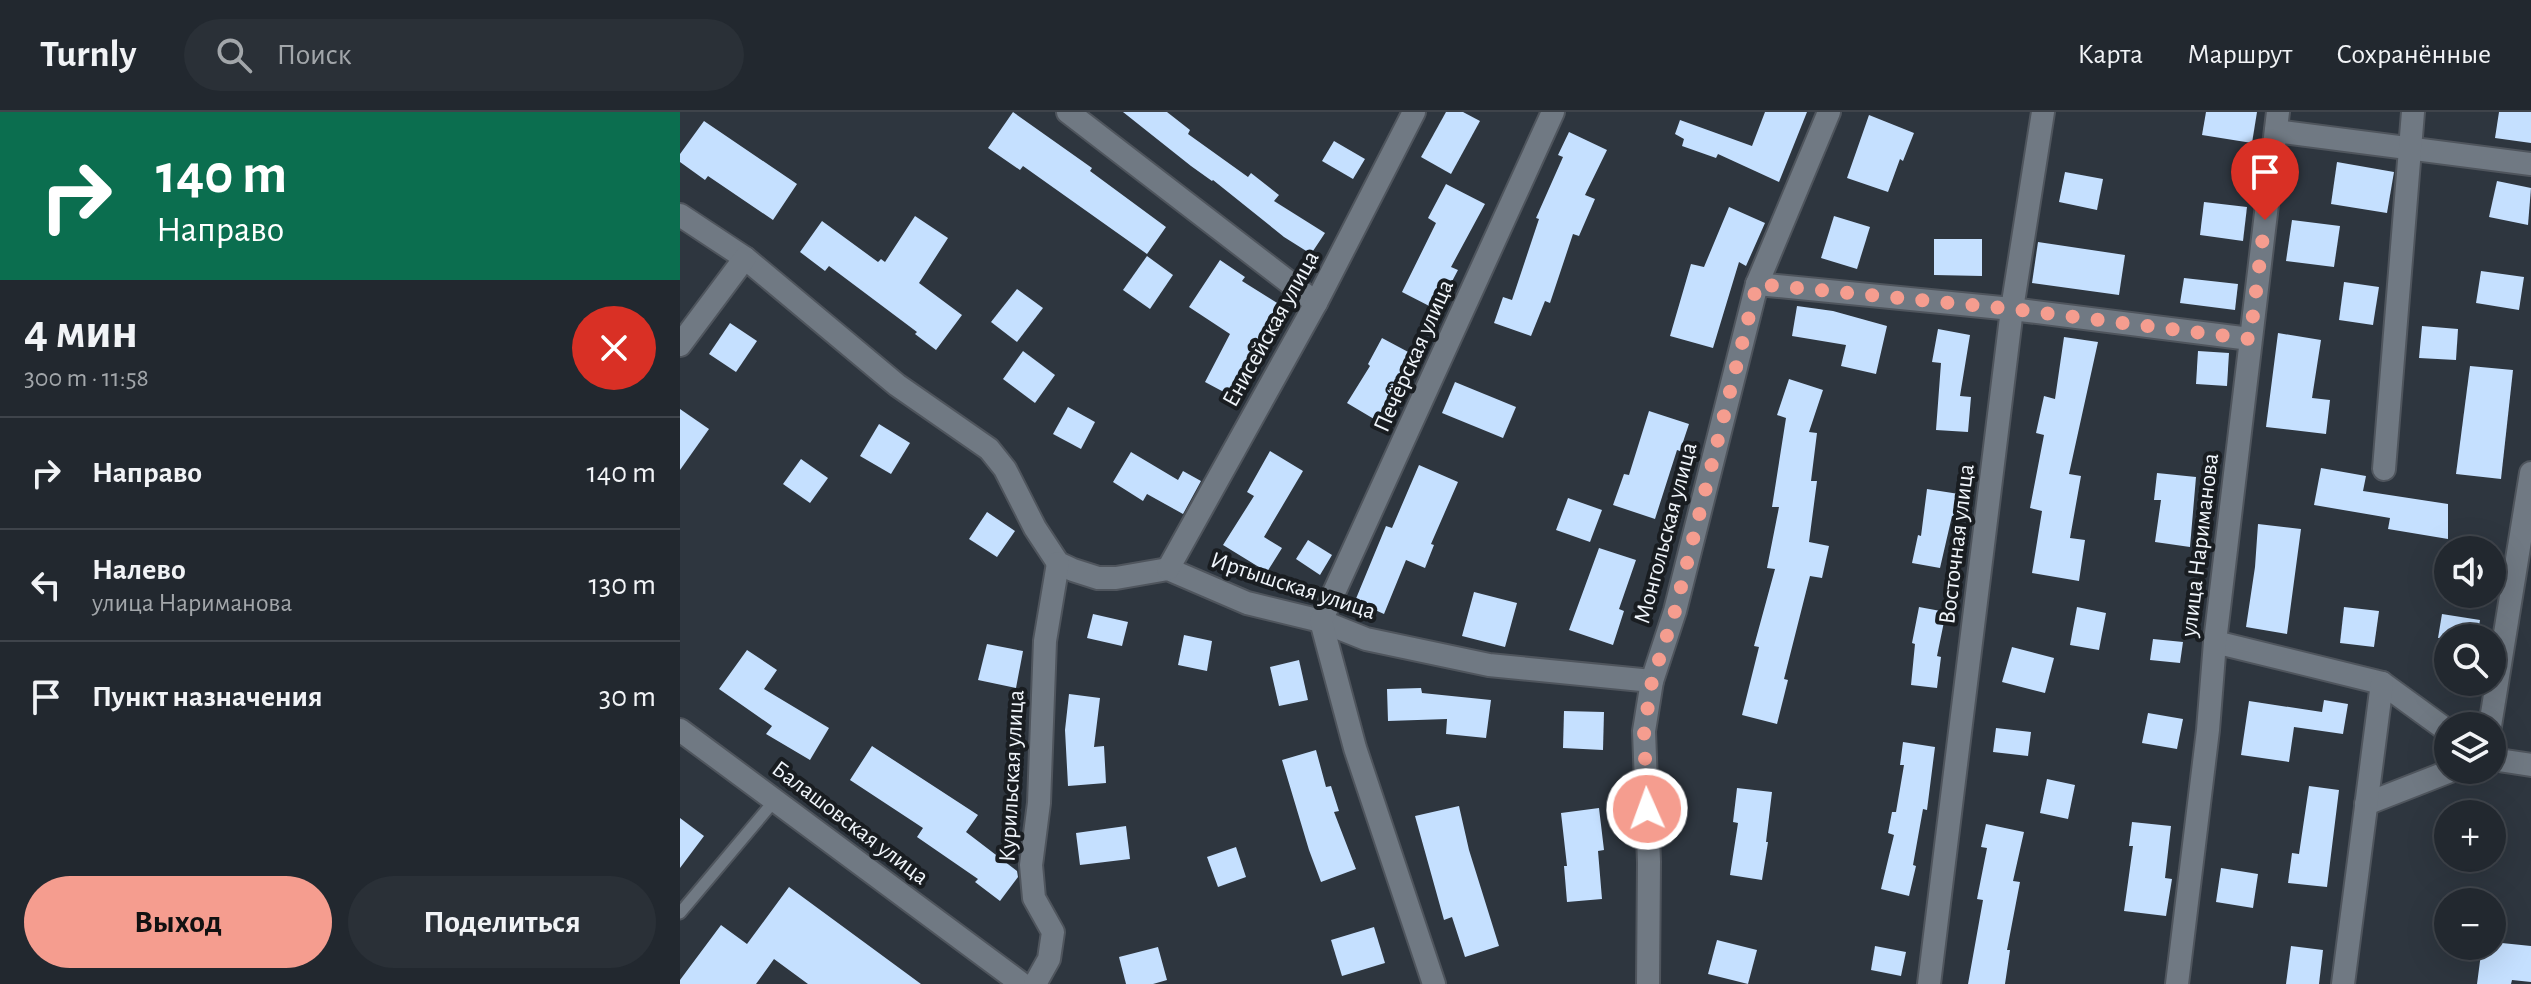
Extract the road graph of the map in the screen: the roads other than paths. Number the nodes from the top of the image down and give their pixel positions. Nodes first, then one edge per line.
1 (1068, 112) edge
2 (1414, 112) edge
3 (1553, 112) edge
4 (1829, 112) edge
5 (2043, 112) edge
6 (2413, 112) edge
7 (2277, 121) edge
8 (2411, 148) junction
9 (2531, 164) edge
10 (680, 215) edge
11 (745, 258) junction
12 (1757, 284) junction
13 (1316, 303) junction
14 (2012, 309) junction
15 (2250, 339) junction
16 (680, 345) edge
17 (2384, 469) dead end
18 (2531, 473) edge
19 (1058, 563) junction
20 (1168, 569) junction
21 (1321, 621) junction
22 (2215, 642) junction
23 (1652, 681) junction
24 (2382, 683) junction
25 (2492, 712) edge
26 (2434, 721) edge
27 (680, 730) edge
28 (2506, 761) edge
29 (2531, 765) edge
30 (2434, 777) edge
31 (775, 799) junction
32 (2366, 804) junction
33 (680, 913) edge
34 (1013, 981) edge
35 (1035, 984) edge
36 (1434, 984) edge
37 (1648, 984) edge
38 (1929, 984) edge
39 (2177, 984) edge
40 (2343, 984) edge

1 - 13 street
2 - 13 street, Енисейская улица
3 - 21 street, Печёрская улица
4 - 12 street, Монгольская улица
5 - 14 street, Восточная улица
6 - 8 street
7 - 8 street
7 - 15 street, улица Нариманова
8 - 9 street
8 - 17 street
10 - 11 street
11 - 16 street
11 - 19 street
12 - 14 street
12 - 23 street, Монгольская улица
13 - 20 street, Енисейская улица
14 - 15 street
14 - 38 street, Восточная улица
15 - 22 street, улица Нариманова
18 - 25 street
19 - 20 street
19 - 35 street, Курильская улица
20 - 21 street, Иртышская улица
21 - 23 street, Иртышская улица
21 - 36 street
22 - 24 street
22 - 39 street, улица Нариманова
23 - 37 street, Монгольская улица
24 - 26 street
24 - 32 street
27 - 31 street, Балашовская улица
28 - 29 street
30 - 32 street
31 - 33 lane
31 - 34 street, Балашовская улица
32 - 40 street

